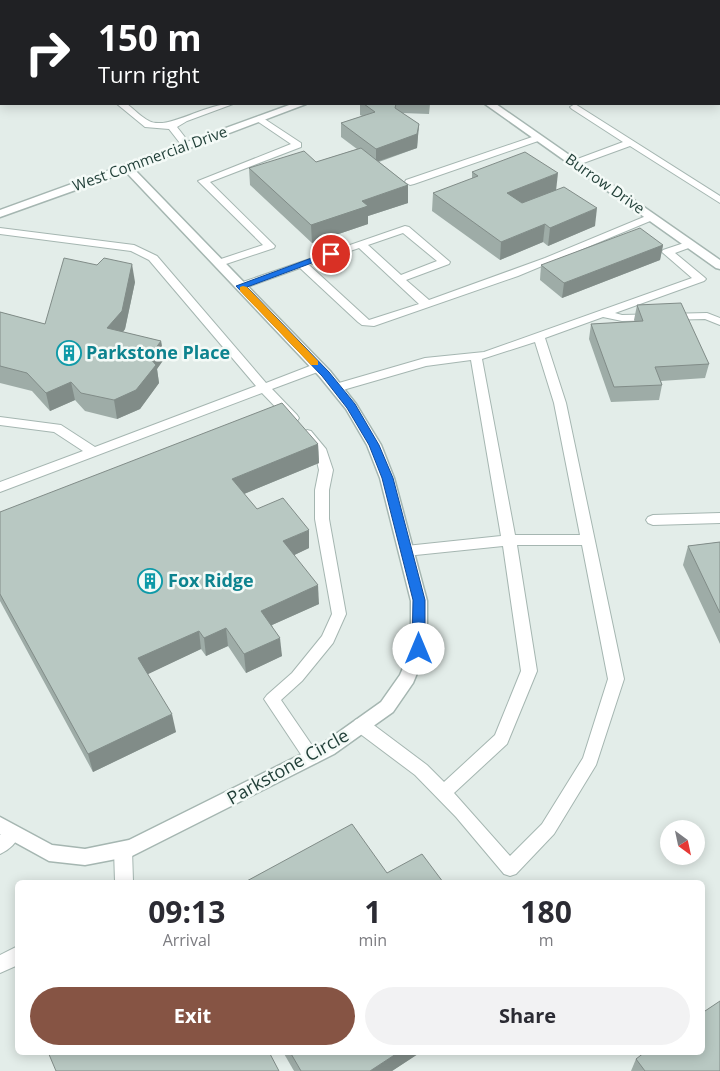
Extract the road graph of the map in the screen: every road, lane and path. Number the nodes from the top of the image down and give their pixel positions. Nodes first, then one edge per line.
1 (123, 105) edge
2 (225, 105) edge
3 (298, 105) edge
4 (491, 105) edge
5 (575, 107) dead end
6 (260, 119) junction
7 (172, 126) junction
8 (538, 138) junction
9 (630, 143) junction
10 (186, 145) junction
11 (575, 163) junction
12 (127, 167) junction
13 (410, 182) dead end
14 (720, 200) edge
15 (0, 214) edge
16 (651, 217) junction
17 (0, 231) edge
18 (360, 244) junction
19 (690, 244) junction
20 (219, 263) junction
21 (302, 264) junction
22 (720, 265) edge
23 (399, 279) junction
24 (241, 286) junction
25 (427, 305) junction
26 (604, 314) junction
27 (720, 322) edge
28 (538, 337) junction
29 (476, 356) junction
30 (319, 367) junction
31 (336, 388) junction
32 (264, 389) junction
33 (0, 421) edge
34 (94, 452) junction
35 (0, 487) edge
36 (720, 518) edge
37 (653, 520) dead end
38 (509, 540) junction
39 (587, 540) junction
40 (406, 551) junction
41 (361, 725) junction
42 (312, 757) junction
43 (443, 793) junction
44 (7, 829) edge
45 (0, 846) edge
46 (123, 850) junction
47 (124, 880) edge
48 (15, 956) edge
49 (0, 964) edge

1 - 7 lane
2 - 7 lane
3 - 6 street, West Commercial Drive
4 - 8 street, Burrow Drive
5 - 9 lane
6 - 10 street, West Commercial Drive
6 - 20 lane
7 - 10 lane
8 - 11 street, Burrow Drive
8 - 13 lane
9 - 11 lane
9 - 14 lane
10 - 12 street, West Commercial Drive
11 - 16 street, Burrow Drive
12 - 15 street, West Commercial Drive
12 - 20 street, Parkstone Circle
16 - 19 street, Burrow Drive
16 - 25 lane
17 - 32 lane
18 - 21 lane
18 - 23 lane
18 - 23 lane
19 - 22 street, Burrow Drive
19 - 26 lane
20 - 24 street, Parkstone Circle
21 - 24 lane
21 - 25 lane
23 - 25 lane
24 - 30 street, Parkstone Circle
26 - 27 lane
26 - 28 lane
28 - 29 lane
28 - 39 lane
29 - 31 lane
29 - 38 lane
30 - 31 street, Parkstone Circle
30 - 32 lane
31 - 40 street, Parkstone Circle
32 - 34 lane
32 - 42 lane
33 - 34 lane
34 - 35 lane
36 - 37 lane
38 - 39 lane
38 - 40 lane
38 - 43 lane
39 - 43 lane
40 - 41 street, Parkstone Circle
41 - 42 street, Parkstone Circle
41 - 43 lane
42 - 46 street, Parkstone Circle
44 - 45 lane
44 - 46 street, Parkstone Circle
46 - 47 lane
48 - 49 lane

